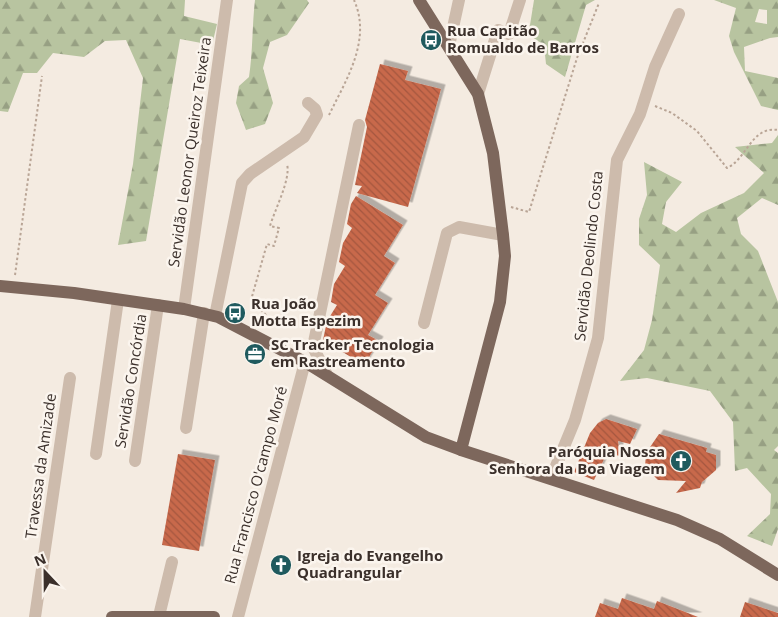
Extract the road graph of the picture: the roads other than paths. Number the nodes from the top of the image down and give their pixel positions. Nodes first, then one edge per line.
1 (227, 0) edge
2 (419, 0) edge
3 (459, 0) edge
4 (520, 0) edge
5 (679, 14) dead end
6 (449, 46) junction
7 (478, 94) junction
8 (308, 103) dead end
9 (359, 125) dead end
10 (503, 235) junction
11 (0, 286) edge
12 (118, 300) junction
13 (158, 305) junction
14 (184, 309) junction
15 (210, 314) junction
16 (424, 323) dead end
17 (305, 362) junction
18 (327, 375) junction
19 (70, 378) dead end
20 (186, 428) dead end
21 (460, 450) junction
22 (96, 454) dead end
23 (135, 462) dead end
24 (551, 478) junction
25 (172, 562) dead end
26 (778, 575) edge
27 (165, 616) edge
28 (35, 617) edge
29 (112, 617) edge
30 (214, 617) edge
31 (238, 617) edge

1 - 14 street, Servidão Leonor Queiroz Teixeira
2 - 6 main road
3 - 6 street
4 - 7 street
5 - 24 street, Servidão Deolindo Costa
6 - 7 main road
7 - 10 main road
8 - 15 street
9 - 18 street
10 - 16 street
10 - 21 main road
11 - 12 main road
12 - 13 main road
12 - 22 street
13 - 14 main road
13 - 23 street, Servidão Concórdia
14 - 15 main road
15 - 17 main road
15 - 20 street
17 - 18 main road
17 - 31 street, Rua Francisco O'campo Moré
18 - 21 main road
19 - 28 street, Travessa da Amizade
21 - 24 main road
24 - 26 main road
25 - 27 street
27 - 29 main road
27 - 30 main road

